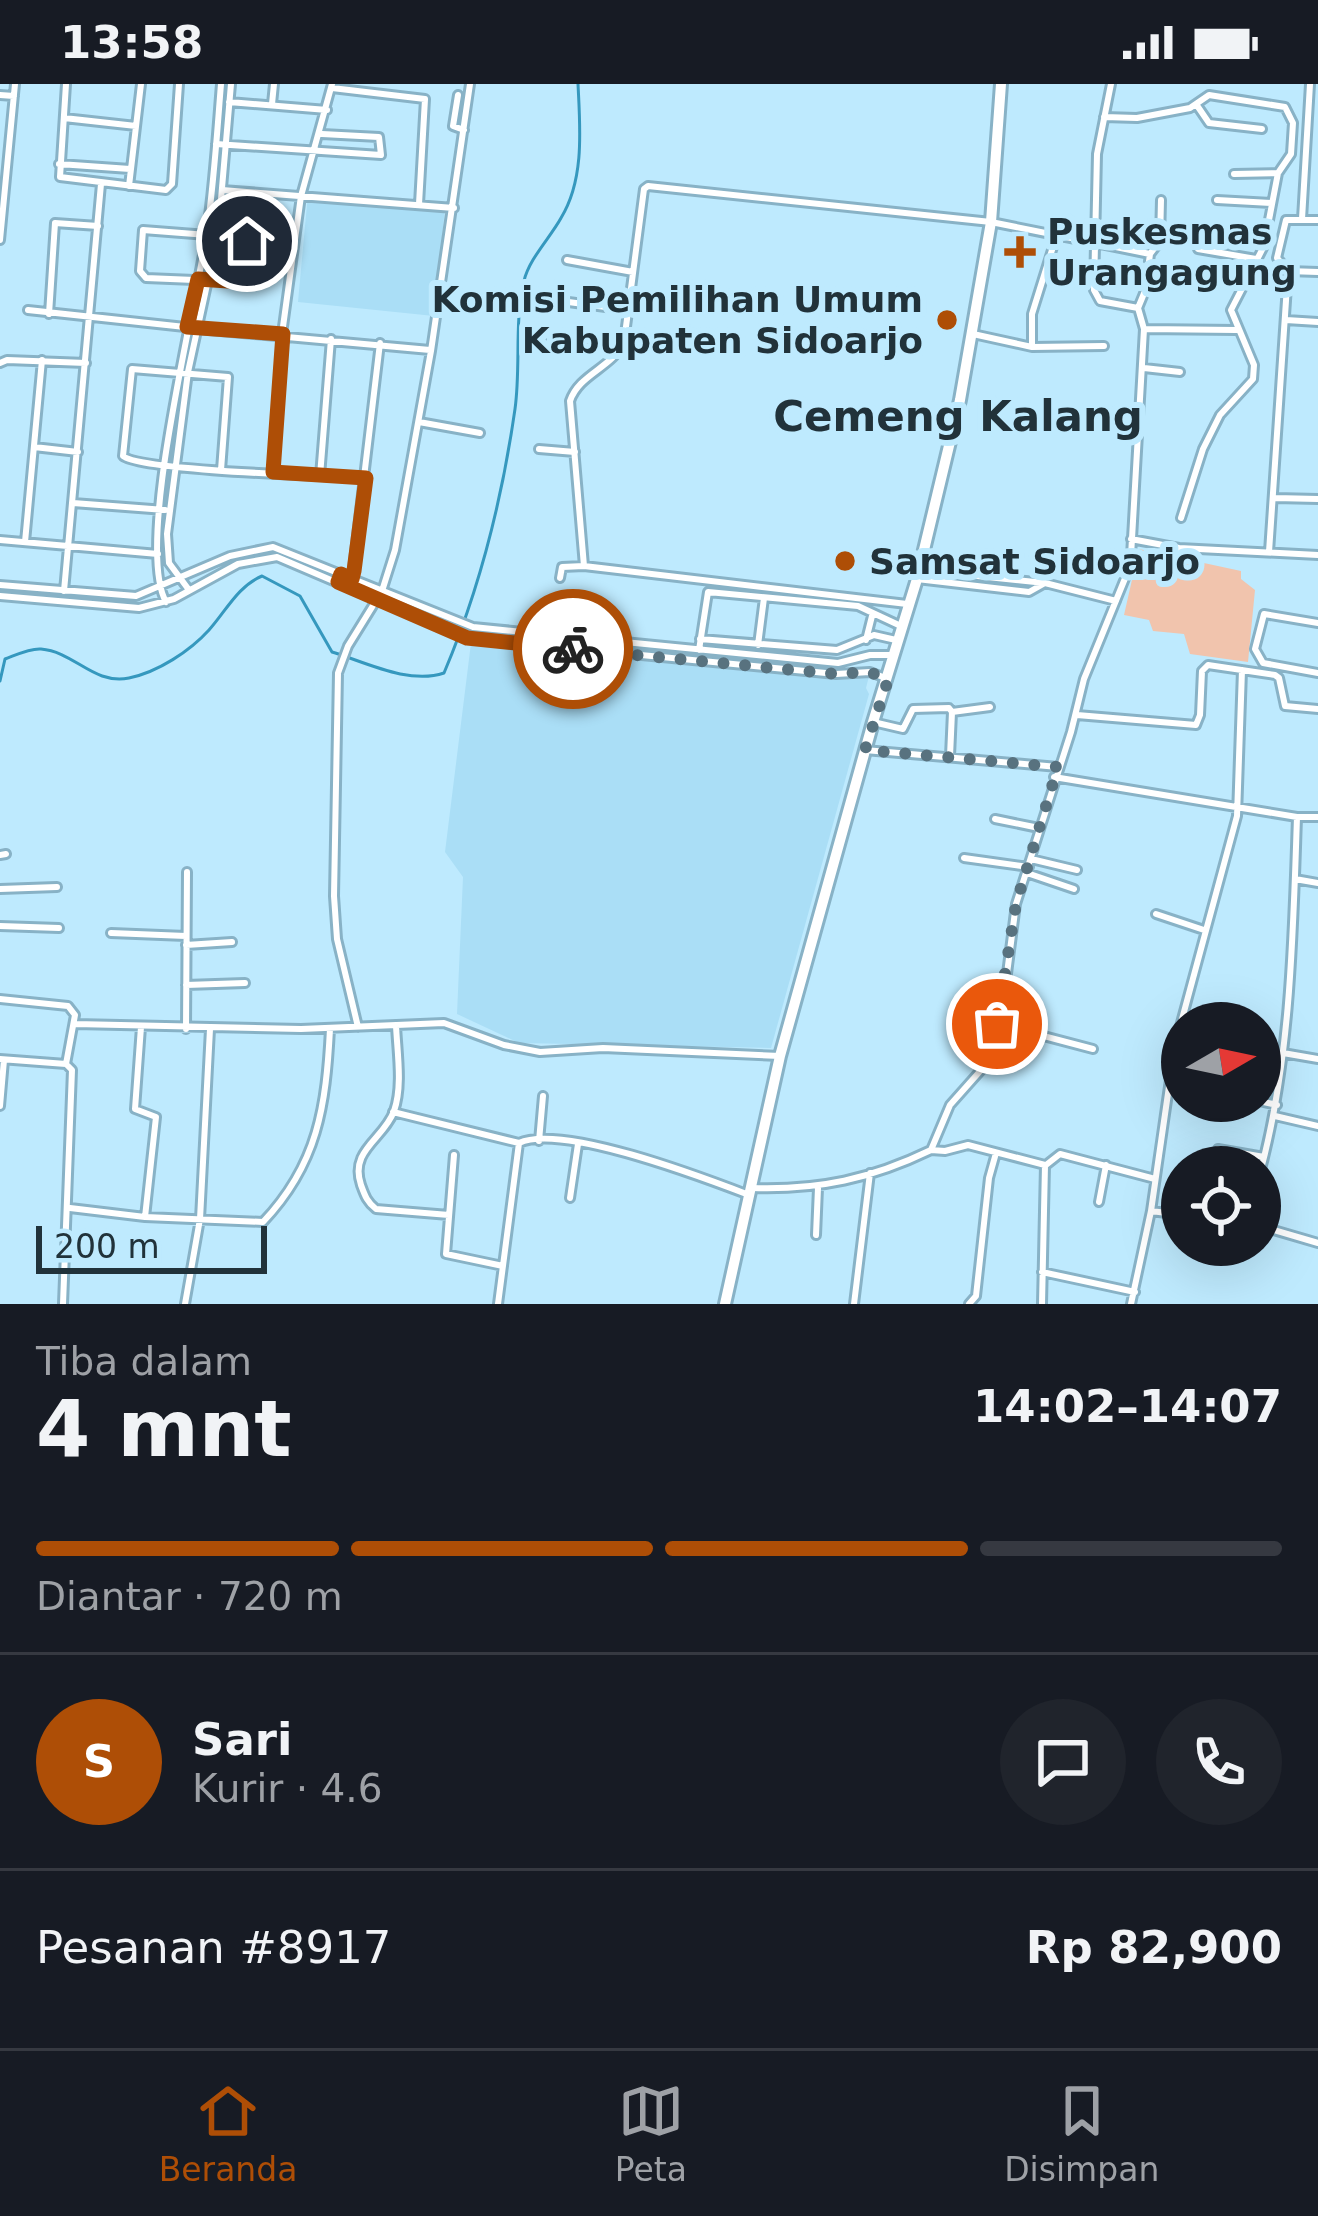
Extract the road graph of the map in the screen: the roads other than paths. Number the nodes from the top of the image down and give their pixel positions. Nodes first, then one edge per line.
1 (15, 84) edge
2 (66, 84) edge
3 (138, 84) edge
4 (178, 84) edge
5 (221, 84) edge
6 (231, 84) edge
7 (274, 84) edge
8 (470, 84) edge
9 (1000, 84) edge
10 (1112, 84) edge
11 (1203, 84) edge
12 (1310, 84) edge
13 (332, 86) edge
14 (0, 94) edge
15 (458, 95) dead end
16 (14, 96) junction
17 (1198, 101) junction
18 (229, 102) junction
19 (272, 105) junction
20 (327, 110) junction
21 (1104, 117) junction
22 (64, 118) junction
23 (136, 126) junction
24 (1262, 129) dead end
25 (464, 130) junction
26 (321, 134) junction
27 (0, 139) edge
28 (10, 140) junction
29 (216, 144) junction
30 (227, 146) junction
31 (314, 153) junction
32 (59, 164) junction
33 (130, 170) junction
34 (1278, 173) junction
35 (1234, 174) dead end
36 (101, 184) junction
37 (129, 186) junction
38 (222, 190) junction
39 (301, 196) junction
40 (1161, 200) dead end
41 (1216, 200) dead end
42 (1271, 203) junction
43 (419, 204) junction
44 (454, 208) junction
45 (1, 213) edge
46 (1302, 219) junction
47 (1318, 220) edge
48 (991, 222) junction
49 (98, 226) junction
50 (207, 233) junction
51 (218, 234) junction
52 (1057, 234) junction
53 (0, 240) edge
54 (1095, 241) junction
55 (1198, 249) dead end
56 (1150, 254) junction
57 (1256, 259) junction
58 (567, 260) dead end
59 (1288, 271) junction
60 (633, 272) junction
61 (1318, 272) edge
62 (203, 279) junction
63 (561, 301) dead end
64 (1138, 308) junction
65 (28, 310) dead end
66 (628, 310) junction
67 (49, 314) junction
68 (92, 319) junction
69 (1286, 320) junction
70 (1318, 322) edge
71 (187, 327) junction
72 (197, 328) junction
73 (1144, 329) junction
74 (1237, 331) junction
75 (283, 334) junction
76 (973, 334) junction
77 (331, 339) junction
78 (550, 343) dead end
79 (380, 344) junction
80 (1104, 346) dead end
81 (1032, 347) junction
82 (431, 350) junction
83 (621, 350) junction
84 (42, 360) junction
85 (0, 363) edge
86 (86, 363) junction
87 (1144, 368) junction
88 (183, 371) junction
89 (1180, 372) dead end
90 (418, 422) junction
91 (1036, 425) dead end
92 (1138, 427) junction
93 (480, 433) dead end
94 (33, 447) junction
95 (539, 449) dead end
96 (78, 452) junction
97 (575, 452) junction
98 (170, 467) junction
99 (221, 470) junction
100 (273, 472) junction
101 (320, 476) junction
102 (366, 478) junction
103 (1275, 498) junction
104 (1318, 499) edge
105 (73, 503) junction
106 (165, 510) junction
107 (1181, 518) dead end
108 (1132, 539) junction
109 (0, 540) edge
110 (25, 542) junction
111 (70, 548) junction
112 (1269, 552) junction
113 (162, 554) junction
114 (1318, 555) edge
115 (584, 566) junction
116 (318, 568) junction
117 (919, 574) junction
118 (180, 577) junction
119 (339, 578) junction
120 (560, 578) dead end
121 (352, 579) junction
122 (0, 585) edge
123 (158, 588) junction
124 (52, 590) junction
125 (189, 590) junction
126 (382, 591) junction
127 (67, 592) junction
128 (0, 596) edge
129 (764, 598) junction
130 (376, 600) junction
131 (51, 601) junction
132 (1116, 601) junction
133 (166, 602) junction
134 (69, 603) junction
135 (910, 604) junction
136 (872, 616) junction
137 (1318, 623) edge
138 (904, 627) junction
139 (505, 630) junction
140 (700, 639) junction
141 (866, 640) junction
142 (899, 640) junction
143 (504, 642) junction
144 (758, 645) junction
145 (643, 646) junction
146 (702, 651) junction
147 (895, 655) junction
148 (642, 656) junction
149 (704, 662) junction
150 (1241, 670) junction
151 (1318, 673) edge
152 (888, 680) junction
153 (990, 707) dead end
154 (1318, 709) edge
155 (952, 712) junction
156 (1075, 715) junction
157 (873, 722) junction
158 (865, 750) junction
159 (950, 756) junction
160 (1058, 767) junction
161 (1054, 777) junction
162 (1238, 809) junction
163 (1297, 817) junction
164 (1318, 817) edge
165 (995, 819) dead end
166 (1039, 828) junction
167 (964, 858) dead end
168 (1029, 866) junction
169 (1077, 870) dead end
170 (187, 872) dead end
171 (1295, 879) junction
172 (1318, 883) edge
173 (57, 887) dead end
174 (0, 889) edge
175 (1074, 889) dead end
176 (1156, 914) dead end
177 (0, 926) edge
178 (59, 928) dead end
179 (1205, 930) junction
180 (111, 933) dead end
181 (186, 940) junction
182 (232, 942) dead end
183 (245, 982) dead end
184 (187, 985) junction
185 (0, 999) edge
186 (1189, 1002) edge
187 (75, 1024) junction
188 (396, 1024) junction
189 (997, 1024) junction
190 (141, 1027) junction
191 (210, 1028) junction
192 (358, 1028) junction
193 (186, 1029) junction
194 (330, 1029) junction
195 (1093, 1049) dead end
196 (1282, 1053) junction
197 (780, 1056) junction
198 (1318, 1059) edge
199 (2, 1060) edge
200 (1281, 1063) edge
201 (66, 1064) junction
202 (543, 1096) dead end
203 (0, 1106) edge
204 (394, 1112) junction
205 (1281, 1118) edge
206 (1164, 1122) edge
207 (1318, 1126) edge
208 (538, 1141) junction
209 (519, 1143) junction
210 (578, 1144) junction
211 (931, 1150) junction
212 (996, 1153) junction
213 (454, 1155) dead end
214 (1045, 1165) junction
215 (1106, 1165) junction
216 (870, 1173) junction
217 (1155, 1179) junction
218 (818, 1188) junction
219 (750, 1191) junction
220 (570, 1198) dead end
221 (1099, 1202) dead end
222 (70, 1208) junction
223 (1151, 1211) junction
224 (1161, 1212) edge
225 (449, 1215) junction
226 (145, 1217) junction
227 (200, 1220) junction
228 (1281, 1232) edge
229 (816, 1235) dead end
230 (1318, 1243) edge
231 (503, 1266) junction
232 (1042, 1272) junction
233 (1135, 1292) junction
234 (63, 1304) edge
235 (185, 1304) edge
236 (498, 1304) edge
237 (724, 1304) edge
238 (854, 1304) edge
239 (969, 1304) edge
240 (1042, 1304) edge
241 (1131, 1304) edge

1 - 16 street
2 - 22 street
3 - 23 street
4 - 37 street
5 - 29 street
6 - 18 street
7 - 19 street
8 - 25 street
9 - 48 main road
10 - 21 street
11 - 17 street
12 - 46 street
13 - 20 street
13 - 43 street
14 - 16 street
15 - 25 street
16 - 28 street
17 - 21 street
17 - 24 street
17 - 34 street
18 - 19 street
18 - 30 street
19 - 20 street
20 - 26 street
21 - 54 street
22 - 23 street
22 - 32 street
23 - 33 street
25 - 44 street
26 - 31 street
26 - 31 street
27 - 28 street
28 - 45 street
29 - 30 street
29 - 50 street
30 - 31 street
30 - 38 street
31 - 39 street
32 - 33 street
32 - 36 street
33 - 37 street
34 - 35 street
34 - 42 street
36 - 37 street
36 - 49 street
38 - 39 street
38 - 51 street
39 - 43 street
39 - 75 street
40 - 56 street
41 - 42 street
42 - 57 street
43 - 44 street
44 - 82 street
45 - 53 street
46 - 47 street
46 - 59 street
48 - 52 street
48 - 60 street
48 - 76 main road
49 - 67 street
49 - 68 street
50 - 51 street
50 - 62 street
50 - 62 street
51 - 62 street
51 - 62 street
52 - 54 street
52 - 81 street
54 - 56 street
54 - 64 street
55 - 57 street
56 - 64 street
57 - 74 street
58 - 60 street
59 - 61 street
59 - 69 street
60 - 66 street
62 - 71 street
62 - 72 street
63 - 66 street
64 - 73 street
65 - 67 street
66 - 83 street
67 - 68 street
68 - 71 street
68 - 86 street
69 - 70 street
69 - 103 street
71 - 72 street
71 - 88 street
72 - 75 street
72 - 88 street
73 - 74 street
73 - 87 street
74 - 107 street
75 - 77 street
75 - 100 street
76 - 81 street
76 - 117 main road
77 - 79 street
77 - 101 street
78 - 83 street
79 - 82 street
79 - 102 street
80 - 81 street
82 - 90 street
83 - 97 street
84 - 85 street
84 - 86 street
84 - 94 street
86 - 96 street
87 - 89 street
87 - 92 street
88 - 98 street
88 - 98 street
88 - 99 street
90 - 93 street
90 - 126 street
91 - 92 street
92 - 108 street
94 - 96 street
94 - 110 street
95 - 97 street
96 - 105 street
97 - 115 street
98 - 99 street
98 - 106 street
99 - 100 street
100 - 101 street
101 - 102 street
102 - 121 street
103 - 104 street
103 - 112 street
105 - 106 street
105 - 111 street
106 - 113 street
108 - 112 street
108 - 132 street
109 - 110 street
110 - 111 street
111 - 113 street
111 - 127 street
112 - 114 street
113 - 118 street
113 - 123 street
115 - 120 street
115 - 135 street
116 - 118 street
116 - 119 street
116 - 125 street
117 - 132 street
117 - 135 main road
118 - 123 street
118 - 125 street
119 - 121 street
119 - 130 street
121 - 126 street
122 - 124 street
123 - 127 street
123 - 133 street
124 - 127 street
124 - 131 street
125 - 133 street
126 - 130 street
126 - 139 street
127 - 134 street
128 - 131 street
129 - 136 street
129 - 140 street
129 - 144 street
130 - 143 street
130 - 192 street
131 - 134 street
132 - 156 street
133 - 134 street
135 - 138 main road
136 - 138 street
136 - 141 street
137 - 151 street
138 - 142 main road
139 - 143 street
139 - 145 street
140 - 144 street
140 - 146 street
141 - 142 street
141 - 144 street
142 - 147 main road
143 - 148 street
145 - 146 street
145 - 148 street
146 - 147 street
146 - 149 street
147 - 152 main road
148 - 149 street
149 - 152 street
150 - 154 street
150 - 156 street
150 - 162 street
152 - 157 main road
153 - 155 street
155 - 157 street
155 - 159 street
156 - 160 street
157 - 158 main road
158 - 159 street
158 - 197 main road
159 - 160 street
160 - 161 street
161 - 162 street
161 - 166 street
162 - 163 street
162 - 179 street
163 - 164 street
163 - 171 street
165 - 166 street
166 - 168 street
167 - 168 street
168 - 169 street
168 - 175 street
168 - 189 street
170 - 181 street
171 - 172 street
171 - 196 street
173 - 174 street
176 - 179 street
177 - 178 street
179 - 186 street
180 - 181 street
181 - 182 street
181 - 184 street
183 - 184 street
184 - 193 street
185 - 187 street
187 - 190 street
187 - 201 street
188 - 192 street
188 - 197 street
188 - 204 street
189 - 195 street
189 - 211 street
190 - 193 street
190 - 226 street
191 - 193 street
191 - 194 street
191 - 227 street
192 - 194 street
194 - 227 street
196 - 198 street
196 - 200 street
197 - 219 main road
199 - 201 street
199 - 203 street
201 - 222 street
202 - 208 street
204 - 209 street
204 - 225 street
205 - 207 street
206 - 217 street
208 - 209 street
208 - 210 street
209 - 231 street
210 - 219 street
210 - 220 street
211 - 212 street
211 - 216 street
212 - 214 street
212 - 239 street
213 - 225 street
214 - 215 street
214 - 232 street
215 - 217 street
215 - 221 street
216 - 218 street
216 - 238 street
217 - 223 street
218 - 219 street
218 - 229 street
219 - 237 main road
222 - 226 street
222 - 234 street
223 - 224 street
223 - 233 street
225 - 231 street
226 - 227 street
227 - 235 street
228 - 230 street
231 - 236 street
232 - 233 street
232 - 240 street
233 - 241 street

